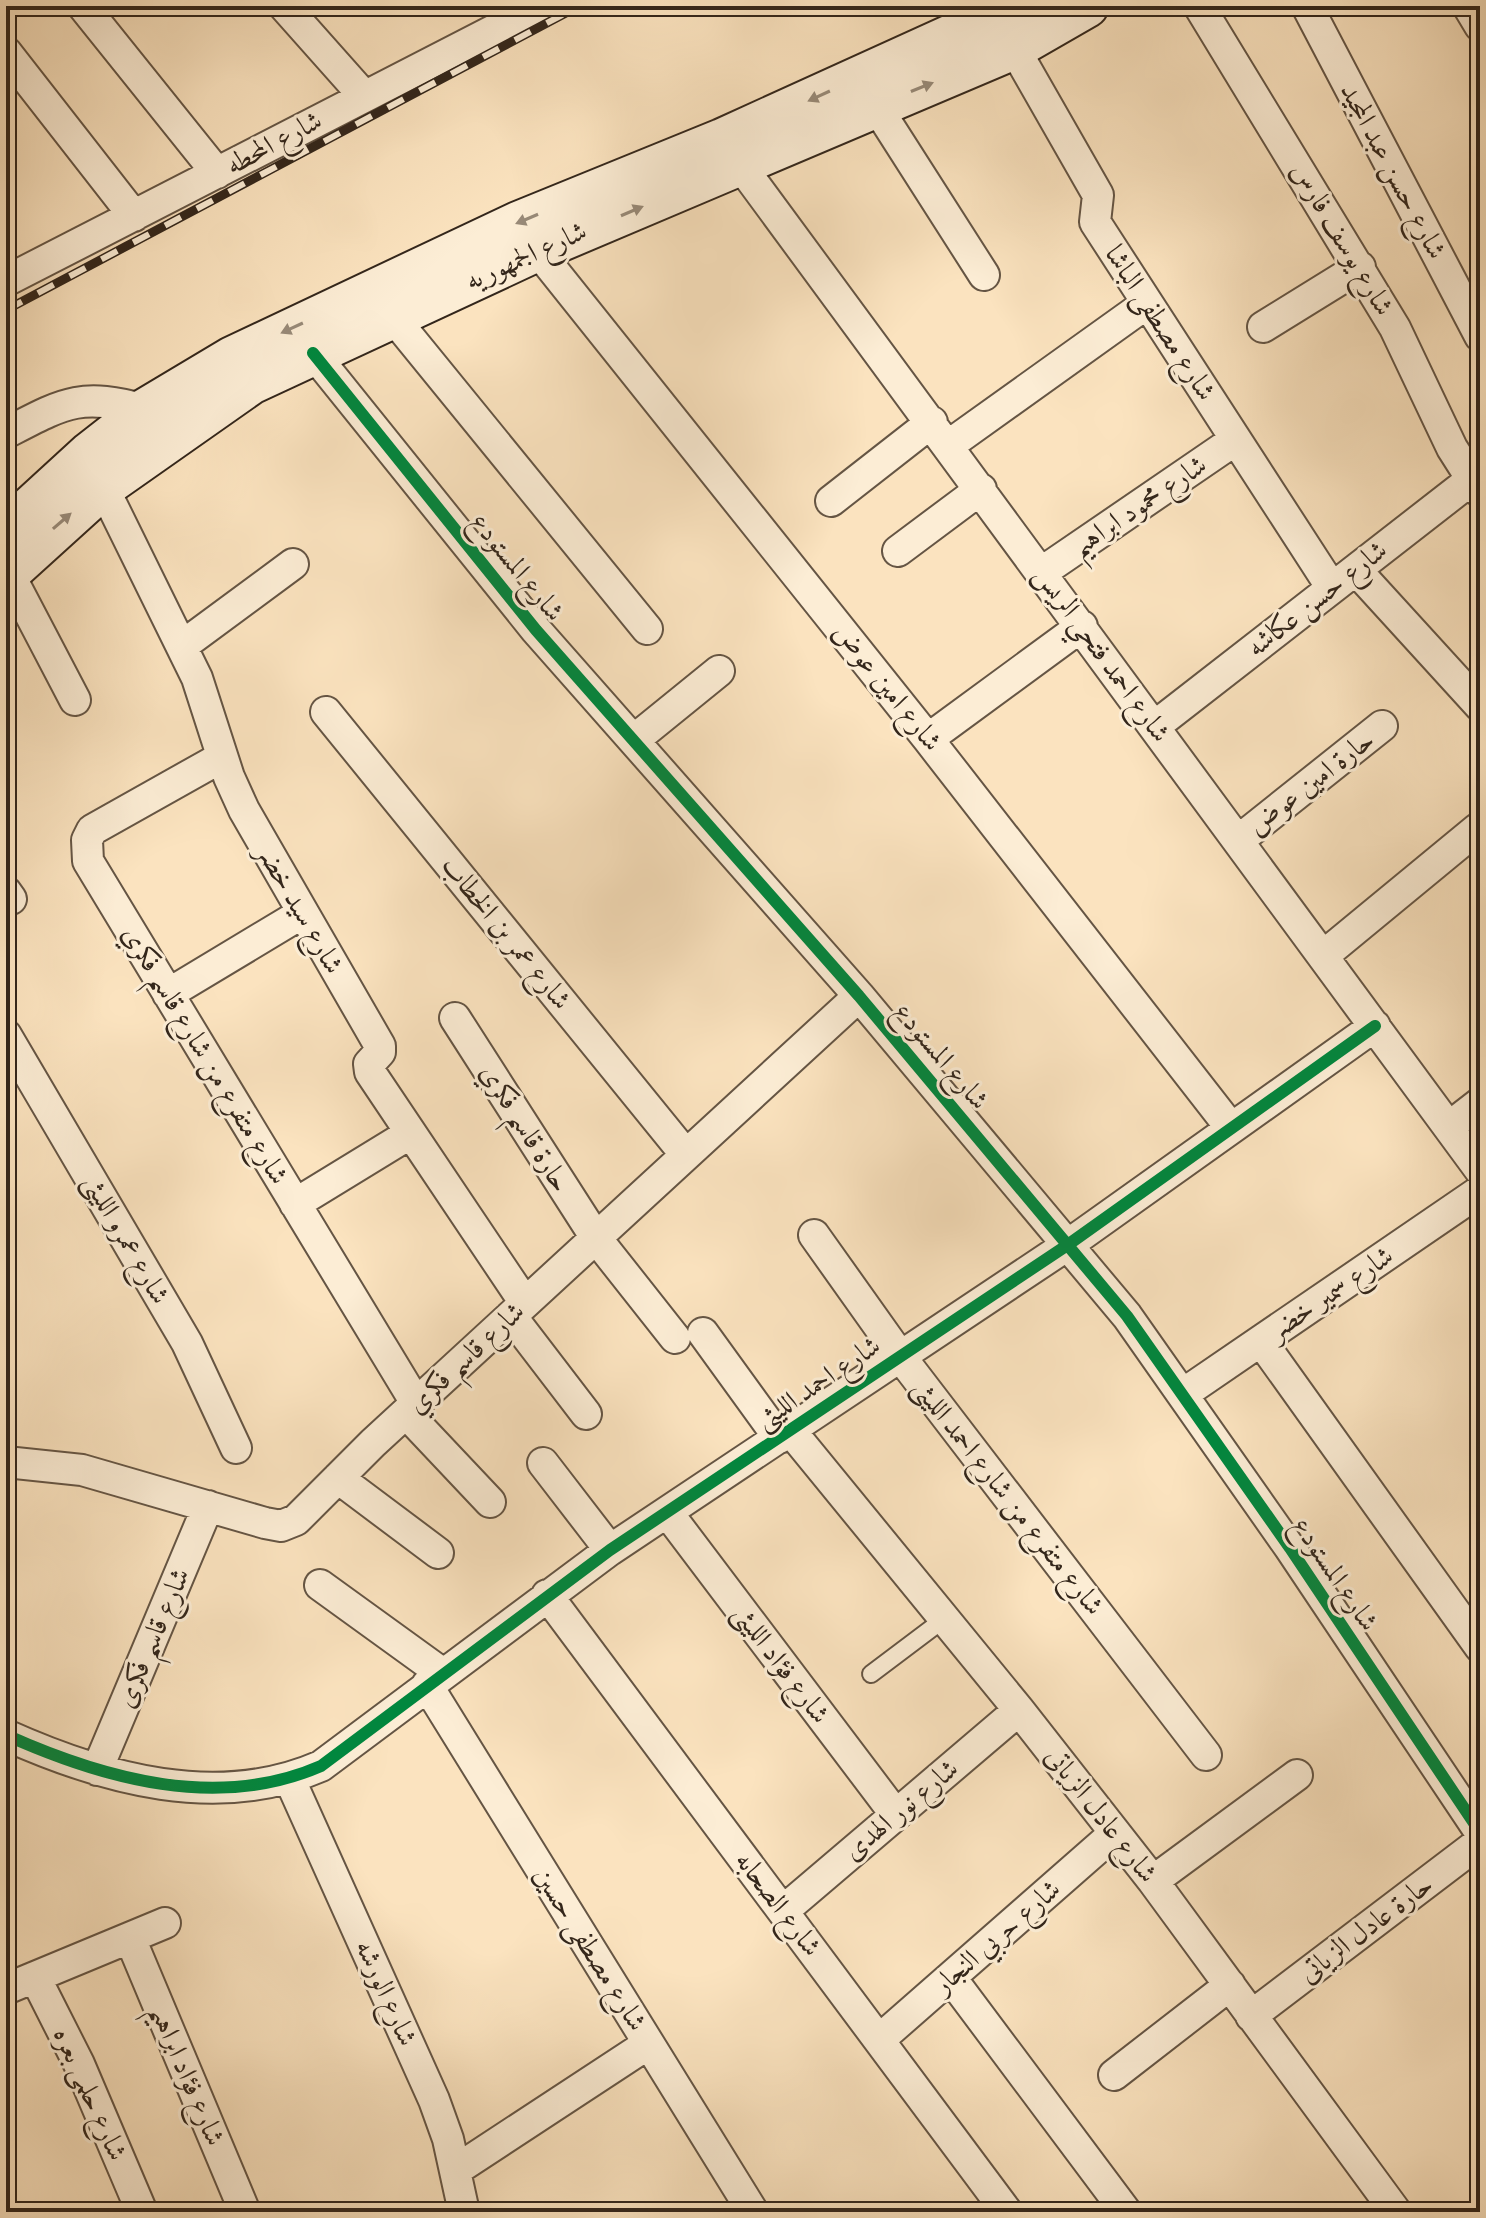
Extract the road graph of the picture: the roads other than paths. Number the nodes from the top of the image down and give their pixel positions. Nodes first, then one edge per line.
1 (83, 6) edge
2 (284, 6) edge
3 (1017, 6) edge
4 (1087, 6) edge
5 (1199, 6) edge
6 (1307, 6) edge
7 (1468, 6) edge
8 (538, 7) edge
9 (1480, 26) edge
10 (1014, 48) junction
11 (6, 52) edge
12 (364, 96) junction
13 (876, 106) junction
14 (732, 153) junction
15 (217, 173) junction
16 (134, 216) junction
17 (537, 250) junction
18 (1360, 267) junction
19 (984, 275) dead end
20 (6, 281) edge
21 (1146, 304) junction
22 (392, 316) junction
23 (1263, 327) dead end
24 (1480, 336) edge
25 (313, 353) junction
26 (242, 370) junction
27 (145, 410) junction
28 (6, 433) edge
29 (941, 434) junction
30 (1235, 440) junction
31 (1477, 482) edge
32 (103, 487) junction
33 (981, 489) junction
34 (831, 501) dead end
35 (6, 530) edge
36 (898, 551) dead end
37 (293, 564) dead end
38 (1356, 570) junction
39 (1042, 572) junction
40 (7, 574) edge
41 (1332, 588) junction
42 (1082, 626) junction
43 (647, 629) dead end
44 (182, 646) junction
45 (719, 671) dead end
46 (75, 700) dead end
47 (1480, 706) edge
48 (326, 712) dead end
49 (1155, 726) junction
50 (1382, 726) dead end
51 (928, 739) junction
52 (634, 740) junction
53 (222, 757) junction
54 (1477, 829) dead end
55 (1239, 840) junction
56 (301, 914) junction
57 (1323, 956) junction
58 (168, 994) junction
59 (859, 996) junction
60 (455, 1018) dead end
61 (1375, 1026) junction
62 (6, 1035) edge
63 (1480, 1103) edge
64 (1449, 1127) junction
65 (1231, 1128) junction
66 (411, 1133) junction
67 (686, 1155) junction
68 (1480, 1170) edge
69 (1480, 1191) edge
70 (295, 1204) junction
71 (814, 1235) dead end
72 (596, 1238) junction
73 (1069, 1244) junction
74 (518, 1310) junction
75 (689, 1335) joint
76 (1261, 1341) junction
77 (900, 1356) junction
78 (1183, 1394) junction
79 (411, 1408) junction
80 (586, 1414) dead end
81 (785, 1434) junction
82 (236, 1448) dead end
83 (6, 1462) edge
84 (543, 1463) dead end
85 (338, 1478) junction
86 (490, 1502) dead end
87 (208, 1506) junction
88 (667, 1512) junction
89 (610, 1550) junction
90 (438, 1553) dead end
91 (320, 1585) dead end
92 (547, 1595) junction
93 (944, 1619) junction
94 (1480, 1647) edge
95 (871, 1674) dead end
96 (435, 1679) junction
97 (1019, 1710) junction
98 (6, 1735) edge
99 (1206, 1755) dead end
100 (97, 1770) junction
101 (1297, 1775) dead end
102 (290, 1780) junction
103 (896, 1815) junction
104 (1480, 1832) edge
105 (1115, 1833) junction
106 (1480, 1842) edge
107 (1153, 1881) junction
108 (783, 1911) junction
109 (165, 1923) dead end
110 (130, 1938) junction
111 (35, 1977) junction
112 (951, 1978) junction
113 (1230, 1985) junction
114 (6, 1989) edge
115 (1251, 2016) junction
116 (879, 2040) junction
117 (648, 2044) junction
118 (1114, 2075) dead end
119 (456, 2170) junction
120 (142, 2212) edge
121 (245, 2212) edge
122 (464, 2212) edge
123 (753, 2212) edge
124 (1007, 2212) edge
125 (1126, 2212) edge
126 (1396, 2212) edge

1 - 15 street
2 - 12 street
3 -> 14 main road, شارع الجمهوريه
4 - 10 main road, شارع الجمهوريه
5 - 18 street, شارع يوسف فارس
6 - 24 street, شارع حسن عبد المجيد
7 - 9 street
8 - 12 street, شارع المحطه
13 -> 10 main road, شارع الجمهوريه
10 - 21 street, شارع مصطفى الباشا
11 - 16 street
12 - 15 street, شارع المحطه
13 - 14 main road, شارع الجمهوريه
13 - 19 street
17 -> 14 main road, شارع الجمهوريه
14 -> 26 main road, شارع الجمهوريه
14 - 29 street, شارع احمد فتحي الريس
15 - 16 street, شارع المحطه
16 - 20 street, شارع المحطه
17 - 22 main road, شارع الجمهوريه
17 - 51 street, شارع امين عوض
18 - 23 street
18 - 31 street, شارع يوسف فارس
21 - 29 street
21 - 30 street, شارع مصطفى الباشا
22 - 25 main road, شارع الجمهوريه
22 - 43 street
25 - 26 main road, شارع الجمهوريه
25 - 52 street, شارع المستودع
26 - 27 main road, شارع الجمهوريه
26 - 32 main road, شارع الجمهوريه
27 - 28 street
27 - 35 main road, شارع الجمهوريه
29 - 33 street, شارع احمد فتحي الريس
29 - 34 street
30 - 39 street, شارع محمود ابراهيم
30 - 41 street, شارع مصطفى الباشا
31 - 38 street, شارع حسن عكاشه
40 -> 32 main road, شارع الجمهوريه
32 - 44 street, شارع سيد خضر
33 - 36 street
33 - 39 street, شارع احمد فتحي الريس
37 - 44 street
38 - 41 street, شارع حسن عكاشه
38 - 47 street
39 - 42 street, شارع احمد فتحي الريس
40 - 46 street
41 - 49 street, شارع حسن عكاشه
42 - 49 street, شارع احمد فتحي الريس
42 - 51 street
44 - 53 street, شارع سيد خضر
45 - 52 street
48 - 67 street, شارع عمر بن الخطاب
49 - 55 street, شارع احمد فتحي الريس
50 - 55 street, حارة امين عوض
51 - 65 street, شارع امين عوض
52 - 59 street, شارع المستودع
53 - 56 street, شارع سيد خضر
53 - 58 street, شارع متفرع من شارع قاسم فكري
54 - 57 street
55 - 57 street, شارع احمد فتحي الريس
56 - 58 street
56 - 66 street, شارع سيد خضر
57 - 61 street, شارع احمد فتحي الريس
58 - 70 street, شارع متفرع من شارع قاسم فكري
59 - 67 street, شارع قاسم فكري
59 - 73 street, شارع المستودع
60 - 72 street, حارة قاسم فكري
61 - 64 street, شارع احمد فتحي الريس
61 - 65 street, شارع احمد الليثى
62 - 82 street, شارع عمرو الليثى
63 - 64 street
64 - 68 street, شارع احمد فتحي الريس
65 - 73 street, شارع احمد الليثى
66 - 70 street
66 - 74 street, شارع سيد خضر
67 - 72 street, شارع قاسم فكري
69 - 76 street, شارع سمير خضر
70 - 79 street, شارع متفرع من شارع قاسم فكري
71 - 77 street, شارع متفرع من شارع احمد الليثى
72 - 74 street, شارع قاسم فكري
72 - 75 street, حارة قاسم فكري
73 - 77 street, شارع احمد الليثى
73 - 78 street, شارع المستودع
74 - 79 street, شارع قاسم فكري
74 - 80 street, شارع سيد خضر
75 - 81 street, شارع عادل الزياتى
76 - 78 street, شارع سمير خضر
76 - 94 street
77 - 81 street, شارع احمد الليثى
77 - 99 street, شارع متفرع من شارع احمد الليثى
78 - 104 street, شارع المستودع
79 - 85 street, شارع قاسم فكري
79 - 86 street, شارع متفرع من شارع قاسم فكري
81 - 88 street, شارع احمد الليثى
81 - 93 street, شارع عادل الزياتى
83 - 87 street, شارع قاسم فكري
84 - 89 street
85 - 87 street, شارع قاسم فكري
85 - 90 street
87 - 100 street, شارع قاسم فكرى
88 - 89 street, شارع احمد الليثى
88 - 103 street, شارع فؤاد الليثى
89 - 92 street, شارع احمد الليثى
91 - 96 street
92 - 96 street, شارع احمد الليثى
92 - 108 street, شارع الصحابه
93 - 95 lane
93 - 97 street, شارع عادل الزياتى
96 - 102 street, شارع احمد الليثى
96 - 117 street, شارع مصطفى حسين
97 - 103 street, شارع نور الهدى
97 - 105 street, شارع عادل الزياتى
98 - 100 street, شارع احمد الليثى
100 - 102 street, شارع احمد الليثى
101 - 107 street
102 - 119 street, شارع الورشه
103 - 108 street, شارع نور الهدى
105 - 107 street, شارع عادل الزياتى
105 - 112 street, شارع حربي النجار
106 - 115 street, حارة عادل الزياتى
107 - 113 street, شارع عادل الزياتى
108 - 116 street, شارع الصحابه
109 - 110 street
110 - 111 street
110 - 121 street, شارع فؤاد ابراهيم
111 - 114 street
111 - 120 street, شارع حلمى بعره
112 - 116 street, شارع حربي النجار
112 - 125 street
113 - 115 street, شارع عادل الزياتى
113 - 118 street
115 - 126 street, شارع عادل الزياتى
116 - 124 street, شارع الصحابه
117 - 119 street
117 - 123 street, شارع مصطفى حسين
119 - 122 street, شارع الورشه

